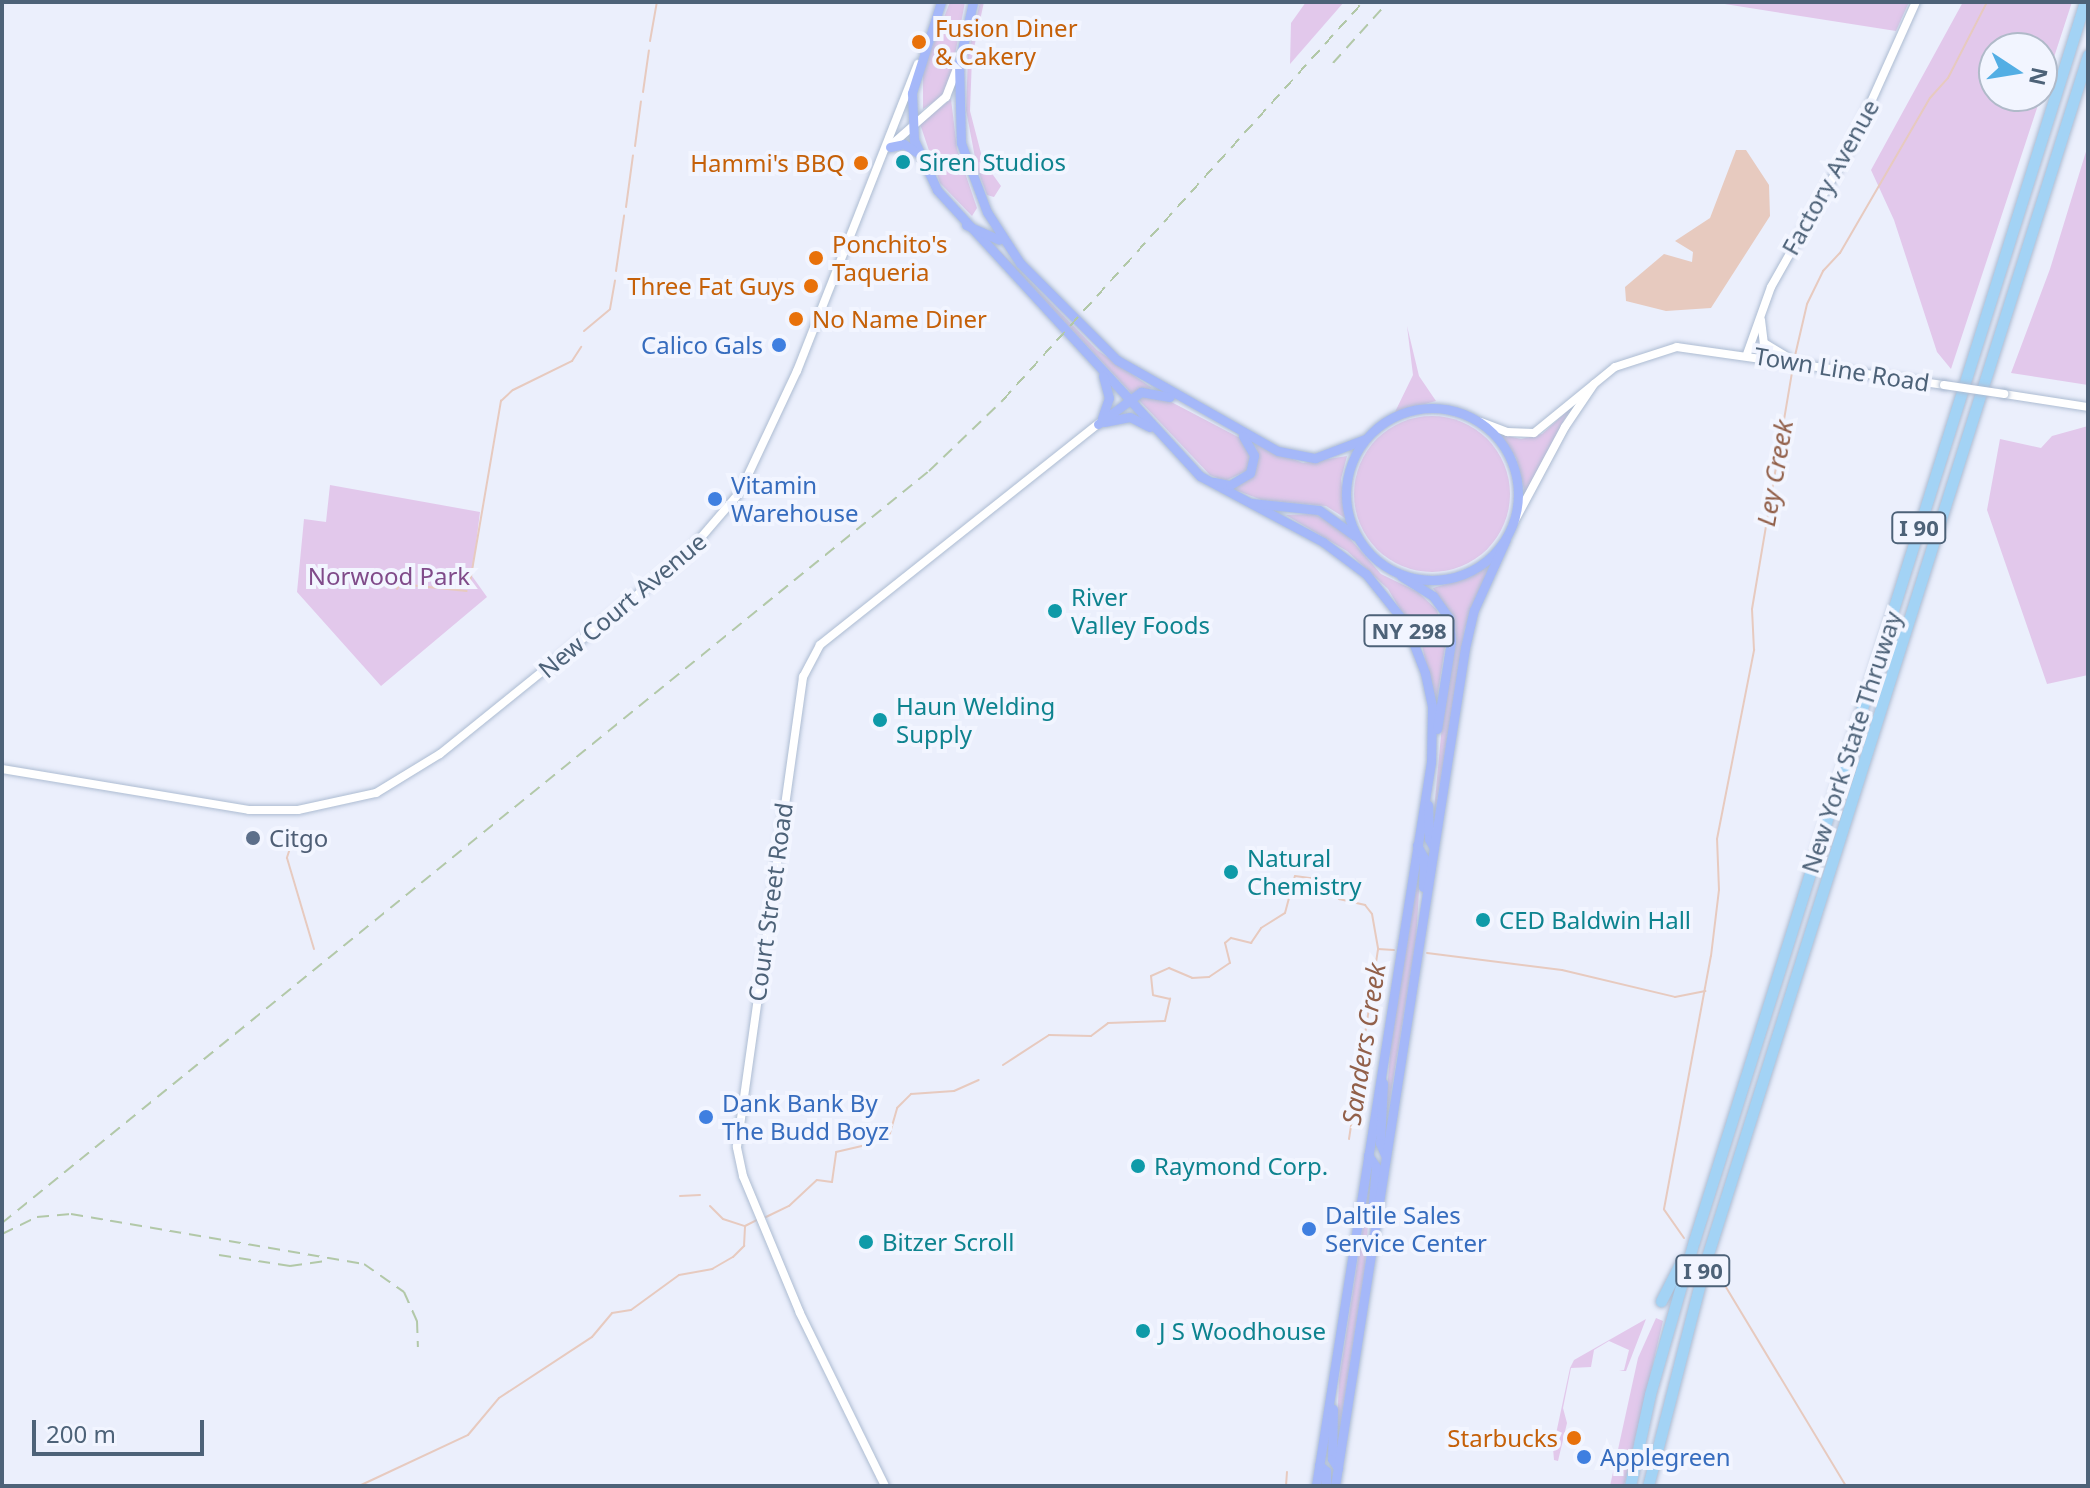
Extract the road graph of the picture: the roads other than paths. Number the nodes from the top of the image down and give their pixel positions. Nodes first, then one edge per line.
1 (941, 2) edge
2 (973, 2) edge
3 (1916, 2) edge
4 (2085, 2) edge
5 (2088, 55) edge
6 (959, 63) junction
7 (918, 64) junction
8 (913, 125) junction
9 (890, 147) junction
10 (919, 153) junction
11 (875, 172) junction
12 (966, 225) junction
13 (1008, 248) junction
14 (1761, 315) junction
15 (1747, 354) junction
16 (1782, 357) junction
17 (1097, 365) junction
18 (1600, 377) junction
19 (1129, 399) junction
20 (1190, 404) junction
21 (2088, 407) edge
22 (1481, 422) junction
23 (1098, 424) junction
24 (1237, 430) junction
25 (1159, 432) junction
26 (1365, 439) junction
27 (1200, 476) junction
28 (1240, 501) junction
29 (1514, 522) junction
30 (1506, 539) junction
31 (1359, 541) junction
32 (1395, 572) junction
33 (1431, 762) junction
34 (2, 769) edge
35 (1427, 785) junction
36 (1417, 845) junction
37 (1434, 848) junction
38 (1423, 922) junction
39 (1383, 1056) junction
40 (1368, 1155) junction
41 (1386, 1157) junction
42 (1694, 1241) junction
43 (1371, 1252) junction
44 (1661, 1301) dead end
45 (1333, 1377) junction
46 (1319, 1465) junction
47 (1338, 1468) junction
48 (885, 1486) edge
49 (1316, 1486) edge
50 (1326, 1486) edge
51 (1335, 1486) edge
52 (1630, 1486) edge
53 (1648, 1486) edge

1 - 7 main road, NY 298
2 - 6 main road
3 - 14 street, Factory Avenue
4 - 42 highway, New York State Thruway / I 90
5 - 53 highway, New York State Thruway / I 90
6 - 8 street, New Court Avenue
6 - 13 main road
7 - 8 main road, NY 298
7 - 11 street, New Court Avenue
8 - 9 street, New Court Avenue
8 - 10 main road, NY 298
9 - 10 main road
9 - 11 street, New Court Avenue
10 - 12 main road, NY 298
11 - 34 street, New Court Avenue
12 - 13 main road
12 - 17 main road, NY 298
13 - 20 main road
14 - 15 street, Factory Avenue
14 - 16 street
15 - 16 street, Town Line Road
15 - 18 street, Town Line Road
16 - 21 street, Town Line Road, bridge
17 - 19 main road, NY 298
17 - 23 main road
18 - 22 street, Town Line Road
18 - 29 street, Town Line Road
19 - 20 main road
19 - 23 main road
19 - 25 main road, NY 298
20 - 24 main road
22 - 26 main road
22 - 29 main road, NY 298
23 - 25 main road
23 - 48 street, Court Street Road
24 - 26 main road
24 - 27 main road
25 - 27 main road, NY 298
26 - 31 main road
27 - 28 main road, NY 298
28 - 31 main road, NY 298
28 - 33 main road, NY 298
29 - 30 main road, NY 298
30 - 32 main road
30 - 37 main road, NY 298
31 - 32 main road
32 - 33 main road, NY 298
33 - 35 main road, NY 298
35 - 36 main road, NY 298
35 - 37 main road
36 - 38 main road
36 - 39 main road, NY 298
37 - 38 main road, NY 298
38 - 41 main road, NY 298
39 - 40 main road, NY 298
39 - 41 main road
40 - 43 main road
40 - 45 main road, NY 298
41 - 43 main road, NY 298
42 - 44 highway
42 - 52 highway, New York State Thruway / I 90
43 - 47 main road, NY 298
45 - 46 main road, NY 298
45 - 47 main road
46 - 49 main road, NY 298
46 - 50 main road
47 - 51 main road, NY 298

